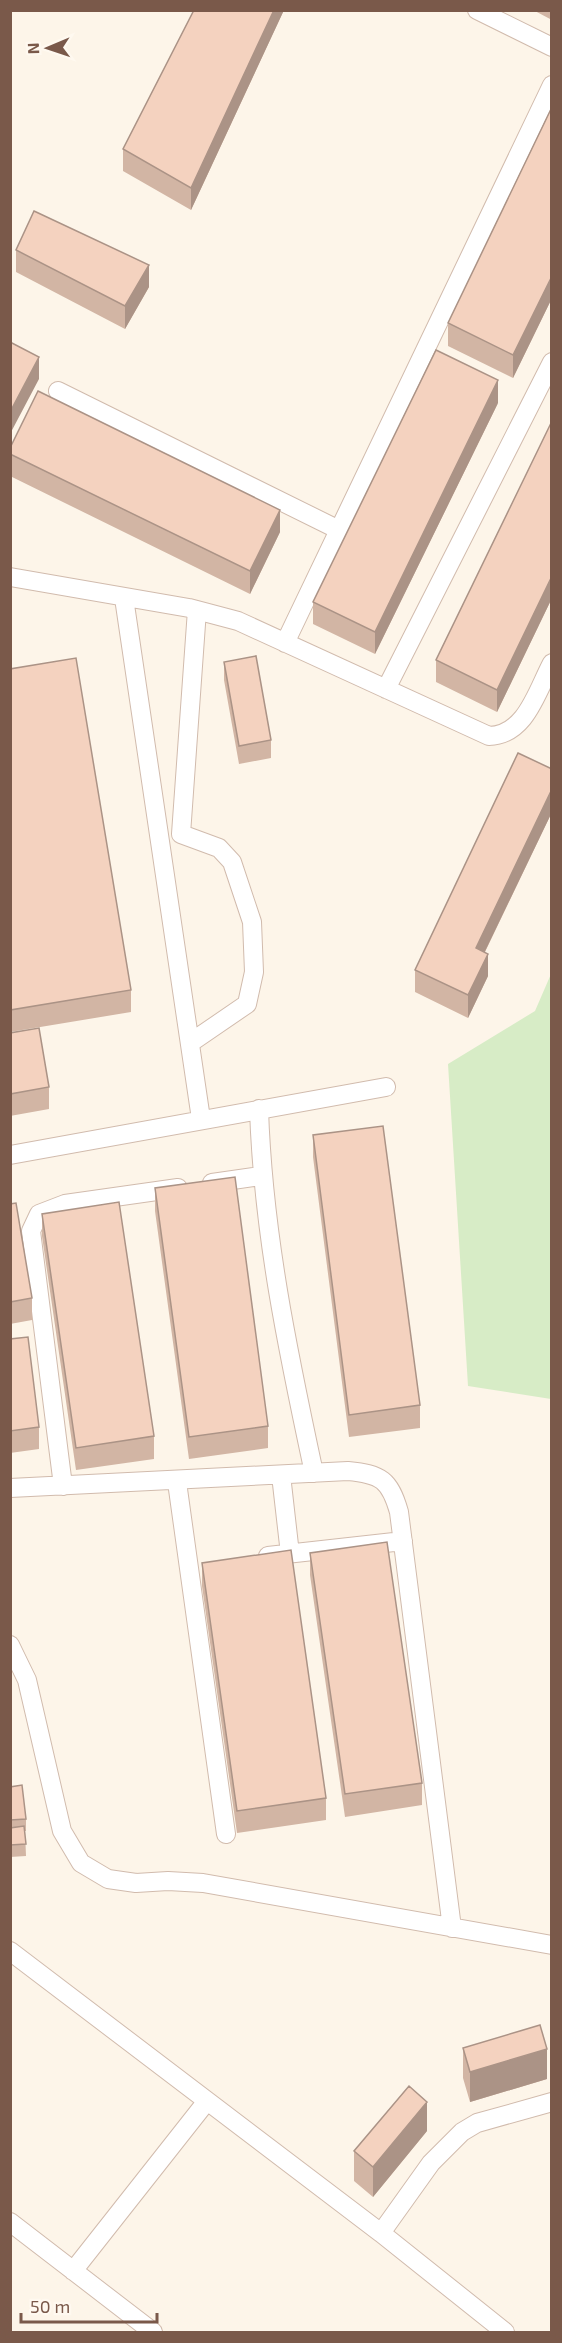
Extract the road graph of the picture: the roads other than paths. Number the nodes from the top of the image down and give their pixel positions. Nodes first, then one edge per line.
1 (477, 10) edge
2 (552, 47) edge
3 (552, 84) edge
4 (552, 362) edge
5 (58, 391) dead end
6 (339, 530) junction
7 (10, 577) edge
8 (124, 598) junction
9 (197, 610) junction
10 (285, 643) junction
11 (552, 663) edge
12 (386, 689) junction
13 (190, 1043) junction
14 (386, 1087) dead end
15 (259, 1109) junction
16 (201, 1119) junction
17 (10, 1155) edge
18 (261, 1176) junction
19 (314, 1473) junction
20 (281, 1475) junction
21 (177, 1482) junction
22 (63, 1486) junction
23 (10, 1488) edge
24 (403, 1541) junction
25 (290, 1554) junction
26 (245, 1559) edge
27 (211, 1563) edge
28 (188, 1565) junction
29 (10, 1645) edge
30 (226, 1834) dead end
31 (452, 1928) junction
32 (552, 1945) edge
33 (10, 1951) edge
34 (207, 2101) junction
35 (552, 2102) edge
36 (10, 2222) edge
37 (381, 2233) junction
38 (73, 2271) junction
39 (153, 2332) edge
40 (505, 2332) edge

1 - 2 street
3 - 6 street
4 - 12 street
5 - 6 street
6 - 10 street
7 - 8 street
8 - 9 street
8 - 13 street
9 - 10 street
9 - 13 street
10 - 12 street
11 - 12 street
13 - 16 street
14 - 15 street
15 - 16 street
15 - 18 street
16 - 17 street
18 - 19 street
18 - 22 street
19 - 20 street
19 - 24 street
20 - 21 street
20 - 25 street
21 - 22 street
21 - 28 street
22 - 23 street
24 - 25 street
24 - 31 street
25 - 26 street
27 - 28 street
28 - 30 street
29 - 31 street
31 - 32 street
33 - 34 street
34 - 37 street
34 - 38 street
35 - 37 street
36 - 38 street
37 - 40 street
38 - 39 street

